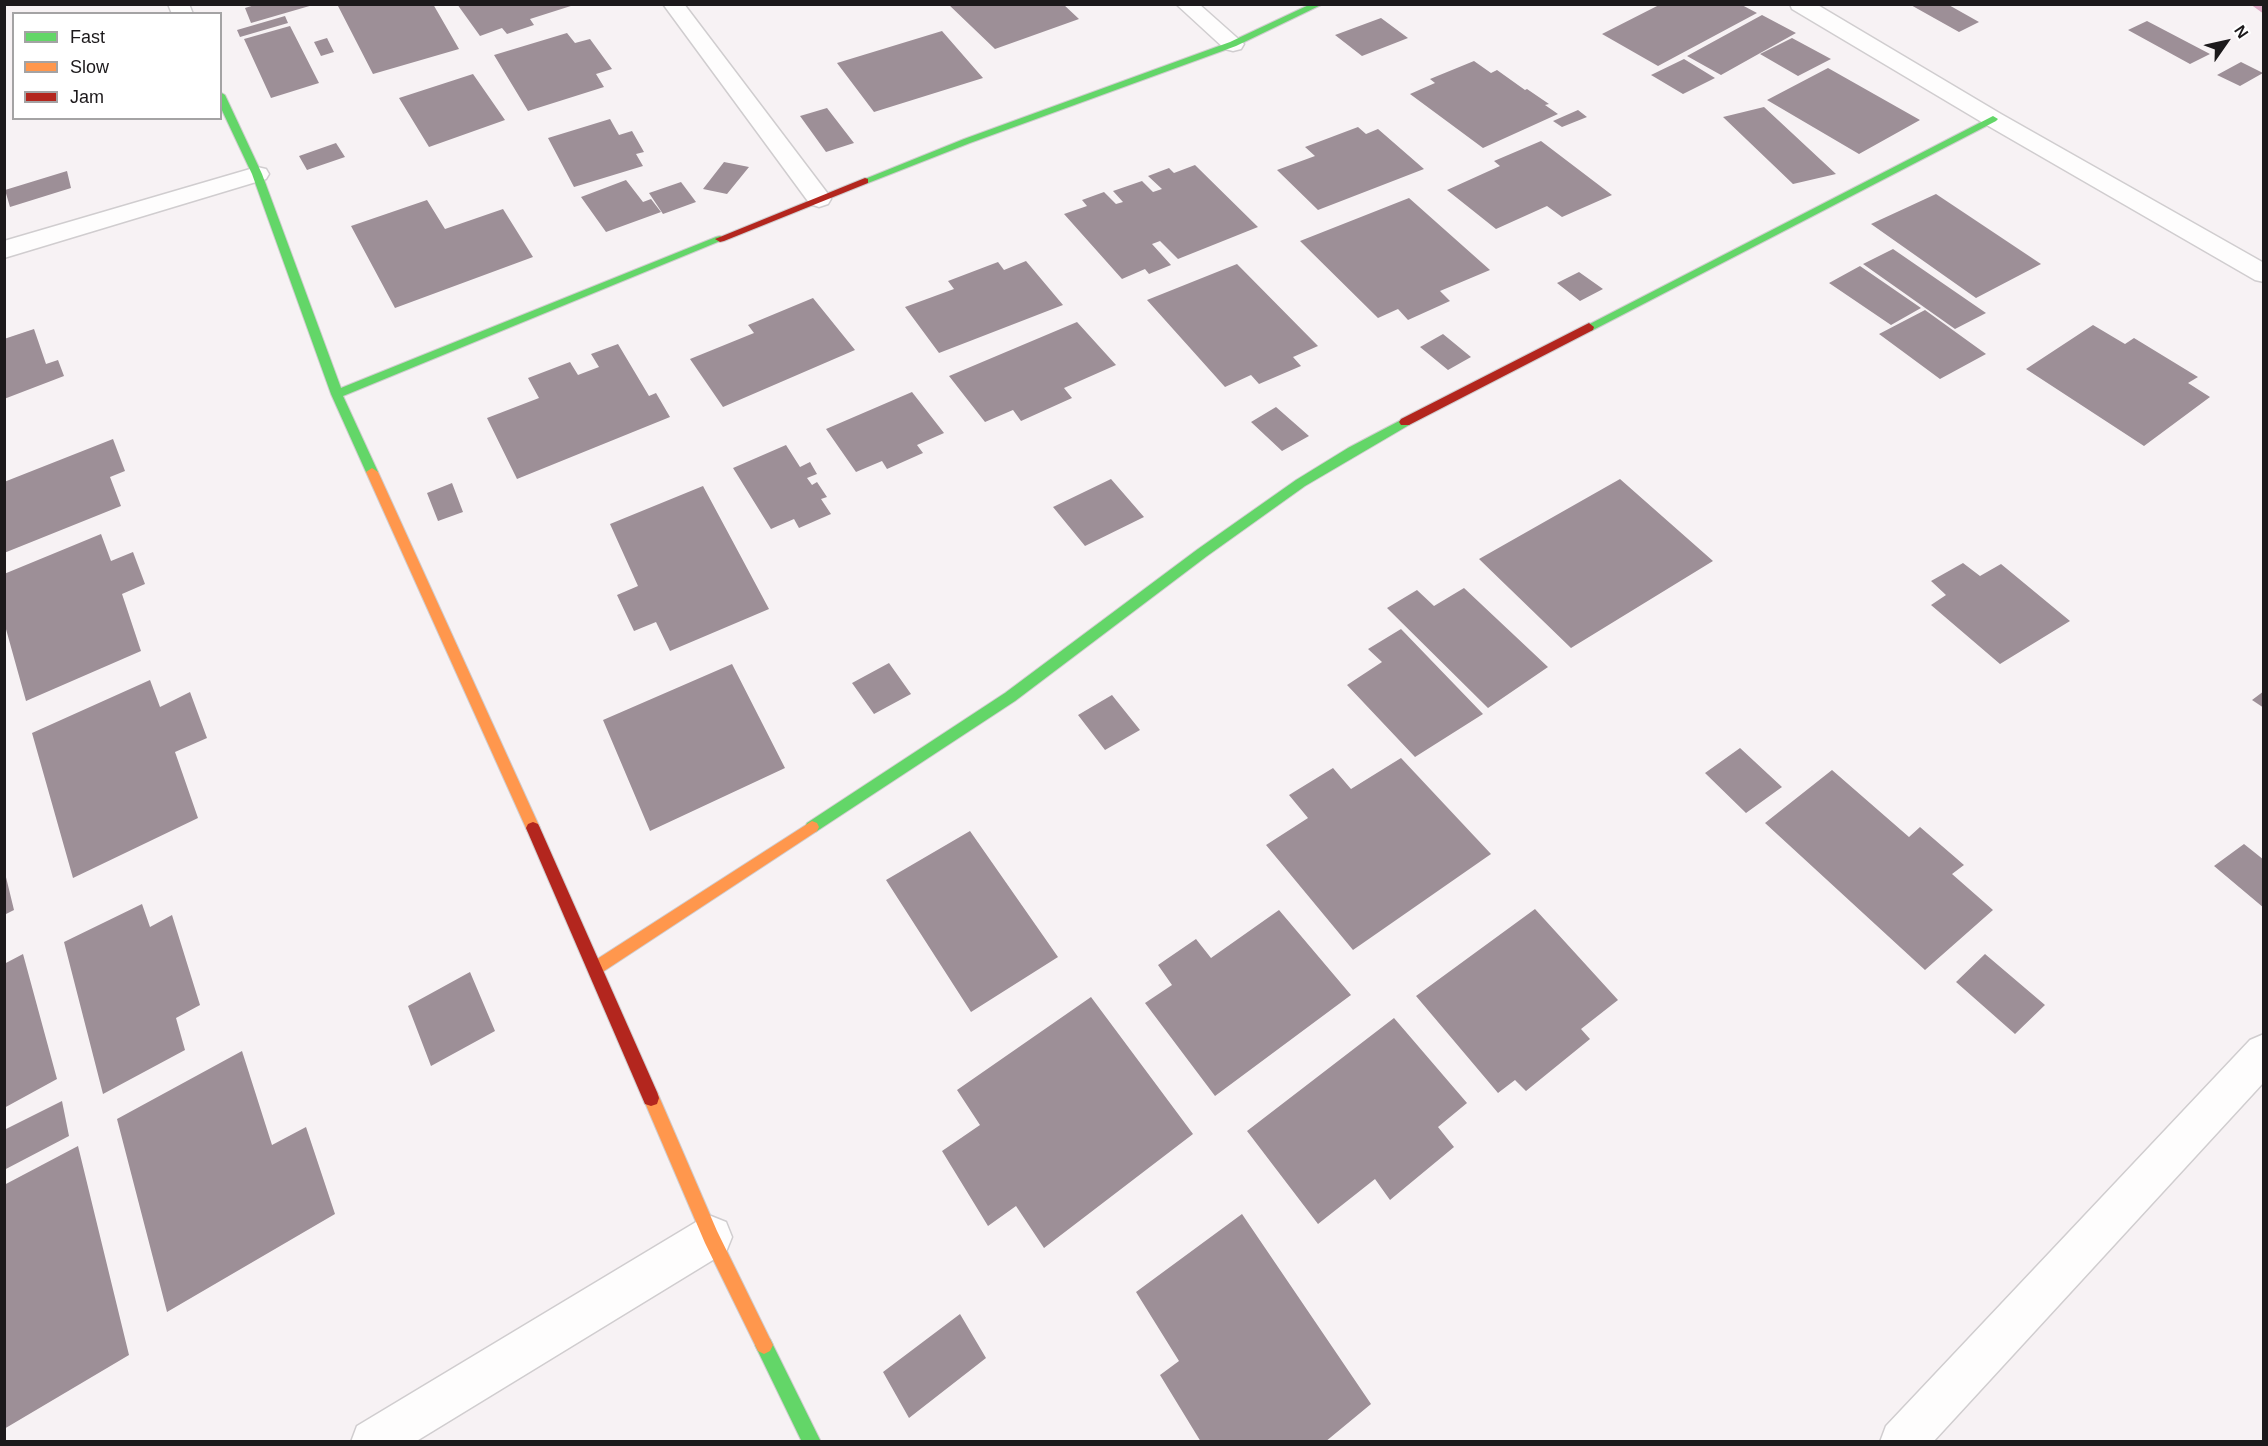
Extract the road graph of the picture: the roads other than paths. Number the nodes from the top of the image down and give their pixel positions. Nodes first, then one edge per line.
1 (673, 4) edge
2 (1186, 4) edge
3 (1319, 4) edge
4 (1800, 4) edge
5 (1233, 44) junction
6 (222, 99) edge
7 (1993, 119) junction
8 (257, 174) junction
9 (819, 199) junction
10 (4, 250) edge
11 (2264, 274) edge
12 (337, 394) junction
13 (596, 968) junction
14 (2264, 1053) edge
15 (711, 1237) junction
16 (373, 1442) edge
17 (812, 1442) edge
18 (1902, 1442) edge

1 - 9 street
2 - 5 street
3 - 5 street
4 - 7 street
5 - 9 street
6 - 8 street
7 - 11 street
7 - 13 street
8 - 10 street
8 - 12 street
9 - 12 street
12 - 13 street
13 - 15 street
14 - 18 street
15 - 16 street
15 - 17 street

